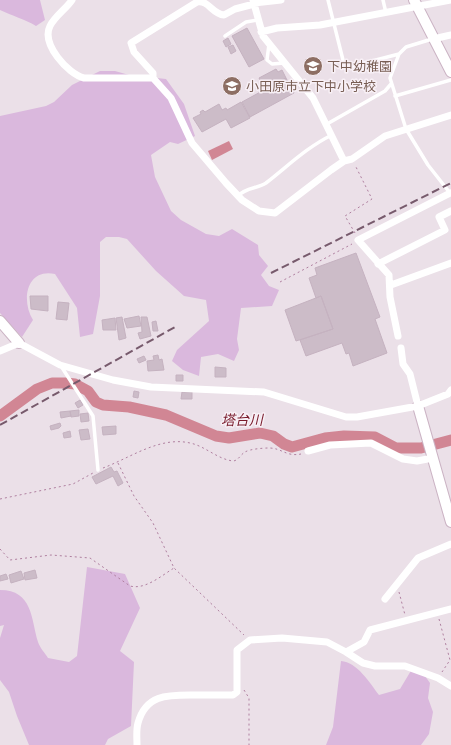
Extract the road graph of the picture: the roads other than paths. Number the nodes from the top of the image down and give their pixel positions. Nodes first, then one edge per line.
1 (72, 0) edge
2 (282, 0) edge
3 (328, 0) edge
4 (383, 0) edge
5 (451, 0) edge
6 (254, 2) edge
7 (416, 4) edge
8 (386, 14) junction
9 (257, 20) junction
10 (334, 23) junction
11 (261, 32) junction
12 (451, 35) edge
13 (225, 36) dead end
14 (433, 39) junction
15 (269, 43) junction
16 (399, 54) junction
17 (285, 63) junction
18 (451, 72) edge
19 (153, 78) junction
20 (451, 80) edge
21 (391, 84) junction
22 (395, 96) junction
23 (451, 115) edge
24 (327, 124) junction
25 (406, 129) junction
26 (332, 135) junction
27 (348, 160) junction
28 (450, 194) edge
29 (238, 196) junction
30 (451, 211) edge
31 (451, 263) edge
32 (378, 264) junction
33 (391, 285) junction
34 (0, 321) edge
35 (398, 336) dead end
36 (19, 343) junction
37 (401, 348) dead end
38 (0, 351) edge
39 (60, 365) junction
40 (450, 394) edge
41 (418, 406) junction
42 (308, 451) road end
43 (432, 456) junction
44 (98, 470) road end
45 (451, 522) edge
46 (451, 544) edge
47 (385, 599) dead end
48 (451, 609) edge
49 (346, 652) junction
50 (451, 686) edge
51 (137, 745) edge

1 - 19 street
2 - 6 street
3 - 10 lane
4 - 8 lane
5 - 7 street
6 - 9 street
6 - 19 street
7 - 8 street
7 - 14 street
8 - 10 street
9 - 11 street
9 - 13 lane
10 - 11 street
10 - 16 lane
11 - 15 street
12 - 14 street
14 - 16 lane
14 - 18 street
15 - 17 street
15 - 17 lane
16 - 21 lane
17 - 24 street
19 - 29 street
20 - 22 lane
21 - 22 lane
21 - 24 lane
22 - 25 lane
23 - 25 street
24 - 26 street
25 - 27 street
25 - 28 lane
26 - 27 street
26 - 29 lane
27 - 29 street
28 - 32 street
30 - 32 street
31 - 33 street
32 - 33 street
33 - 35 street
34 - 36 street
36 - 38 street
36 - 39 street
37 - 41 street
39 - 41 street
39 - 44 lane
40 - 41 street
41 - 43 street
42 - 43 street
43 - 45 street
46 - 47 street
48 - 49 street
49 - 50 street
49 - 51 street

